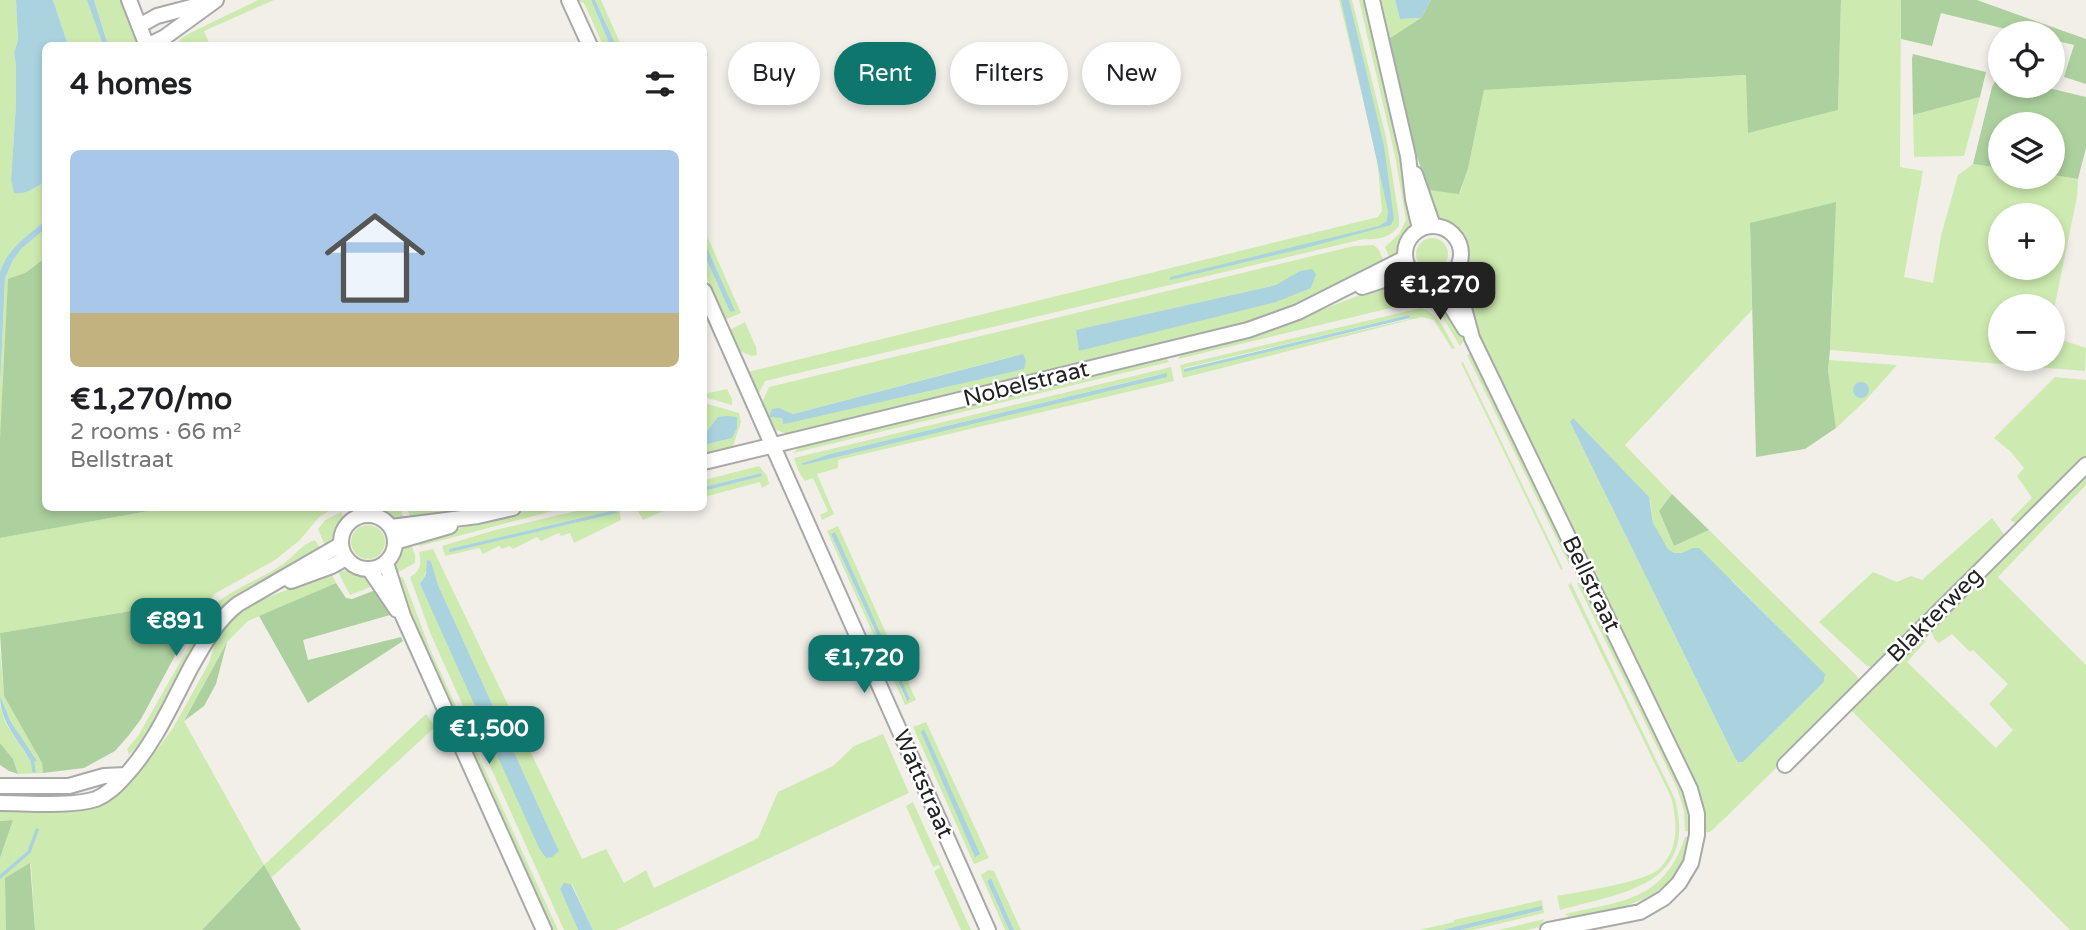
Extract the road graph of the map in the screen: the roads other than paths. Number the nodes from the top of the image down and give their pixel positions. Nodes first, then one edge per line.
1 (129, 0) edge
2 (215, 0) edge
3 (569, 0) edge
4 (1371, 0) edge
5 (139, 26) junction
6 (145, 42) edge
7 (155, 42) edge
8 (588, 42) edge
9 (1426, 228) junction
10 (1408, 265) junction
11 (1443, 279) junction
12 (707, 298) edge
13 (772, 446) junction
14 (707, 461) edge
15 (2086, 465) edge
16 (362, 511) edge
17 (500, 511) edge
18 (347, 514) edge
19 (478, 516) junction
20 (391, 527) junction
21 (396, 542) junction
22 (343, 551) junction
23 (386, 563) junction
24 (370, 570) junction
25 (403, 616) junction
26 (1785, 765) dead end
27 (126, 775) junction
28 (0, 786) edge
29 (0, 803) edge
30 (544, 930) edge
31 (988, 930) edge
32 (1548, 930) edge

1 - 5 street
2 - 5 street
2 - 7 street
3 - 8 street
4 - 9 street
5 - 6 street
9 - 10 street
9 - 11 street
10 - 11 street
10 - 13 street, Nobelstraat
11 - 32 street, Bellstraat
12 - 13 street, Wattstraat
13 - 14 street, Nobelstraat
13 - 31 street, Wattstraat
15 - 26 street, Blakterweg
16 - 18 street
16 - 20 street
17 - 19 street
18 - 22 street
19 - 20 street
19 - 21 street
20 - 21 street
21 - 23 street
22 - 24 street
22 - 27 street
23 - 24 street
23 - 25 street
24 - 25 street
25 - 30 street
27 - 28 street
27 - 29 street

